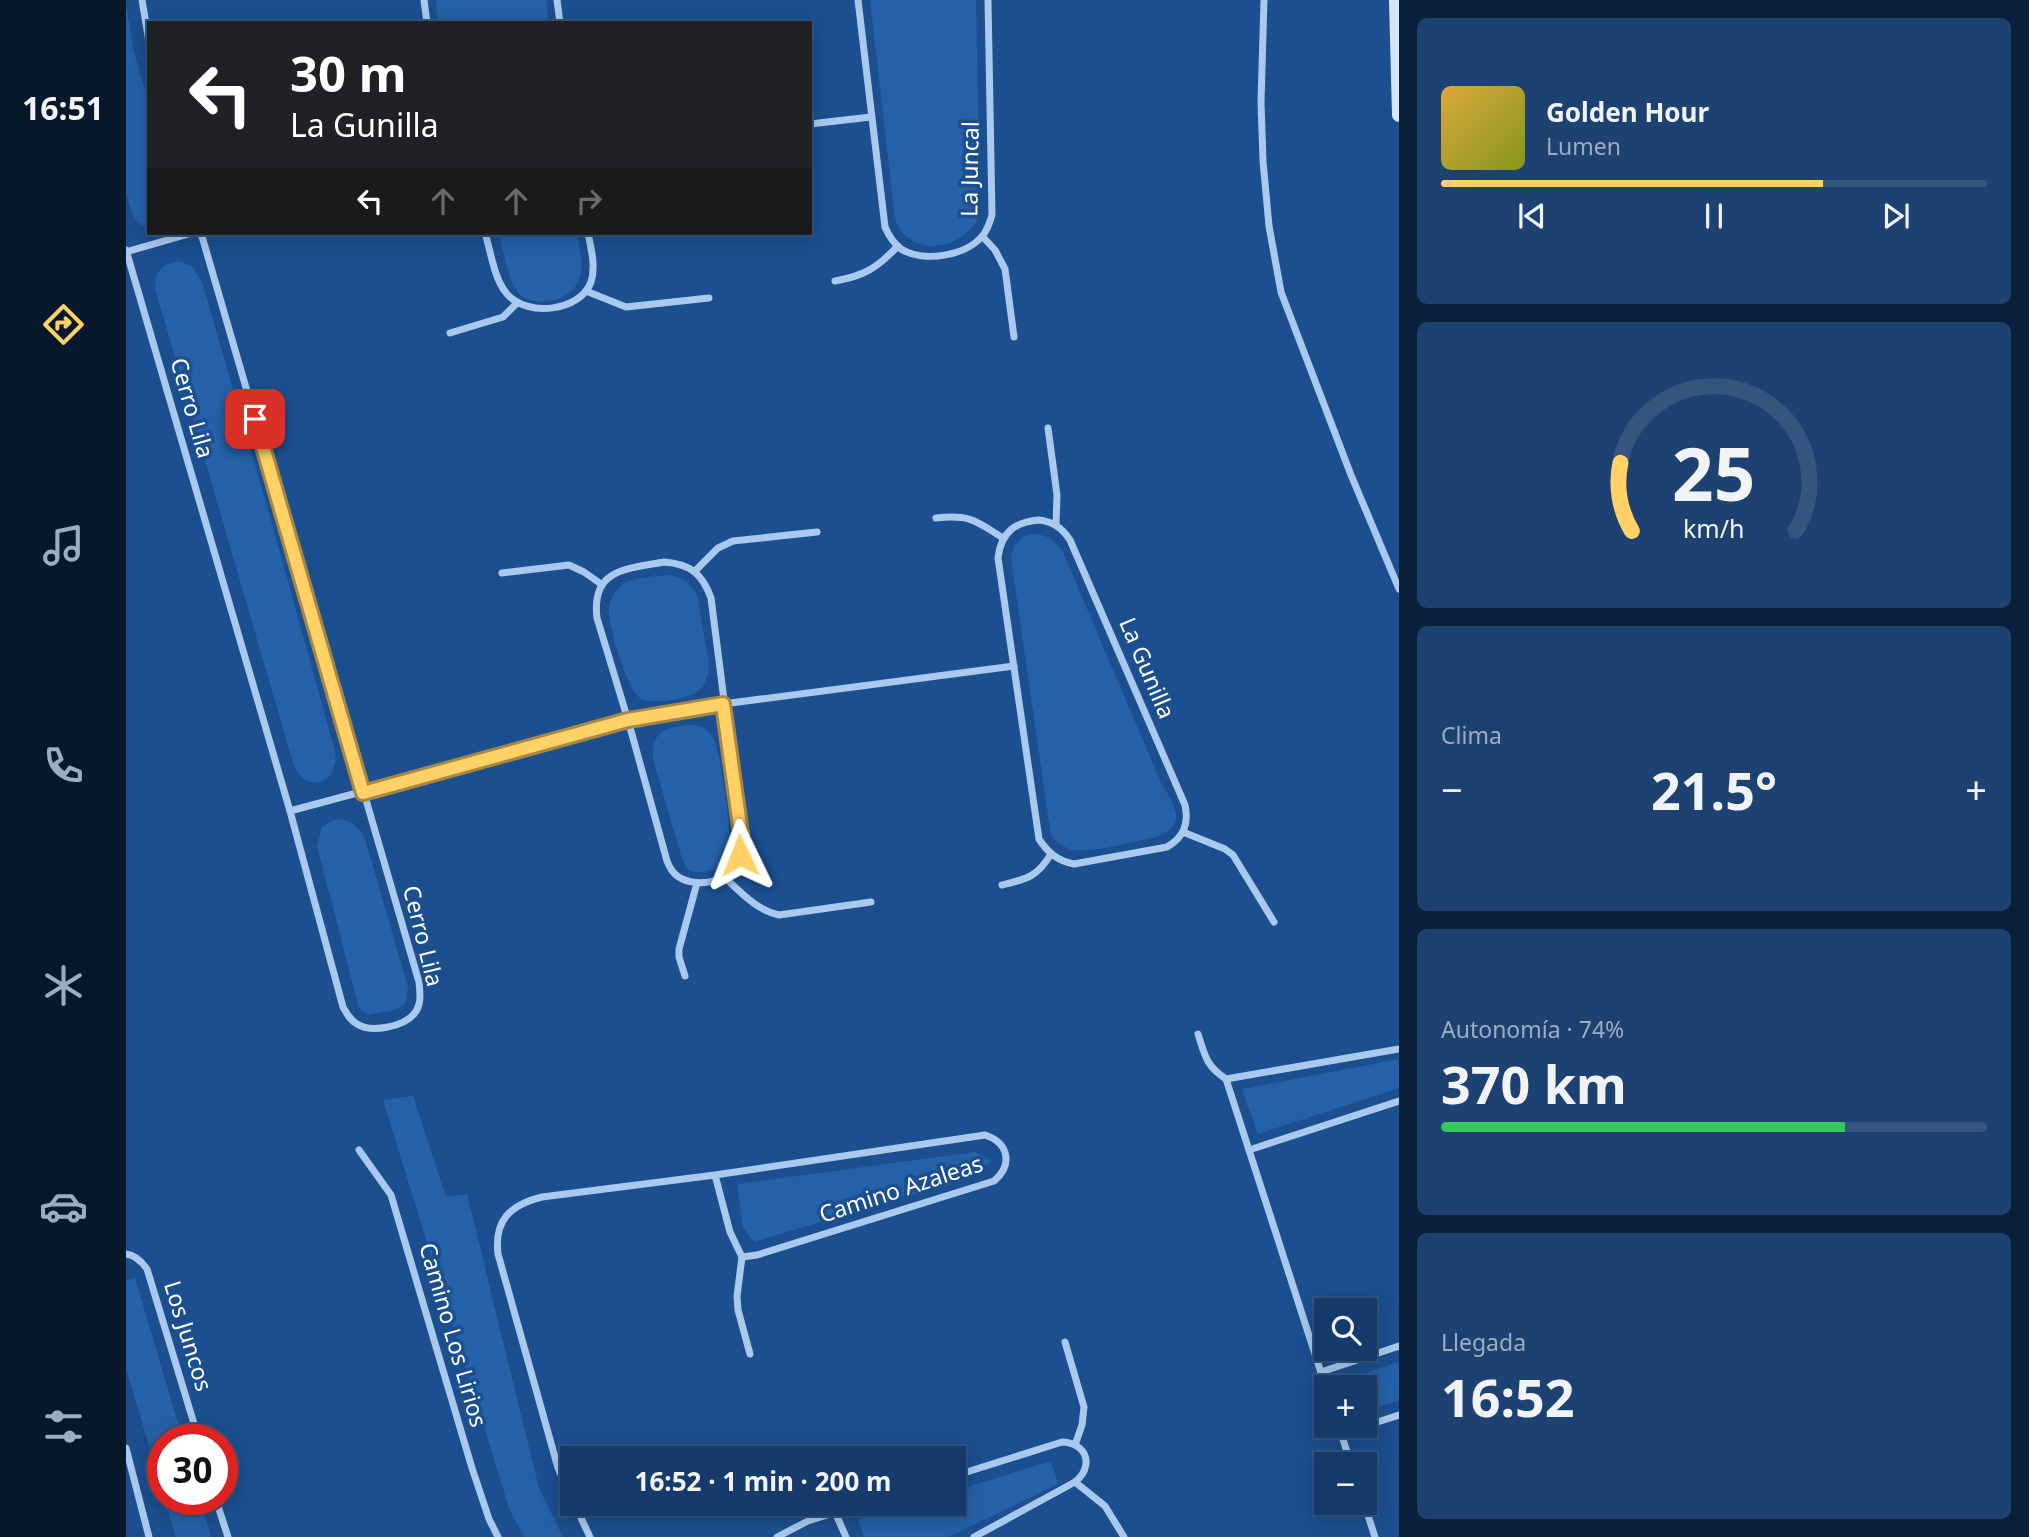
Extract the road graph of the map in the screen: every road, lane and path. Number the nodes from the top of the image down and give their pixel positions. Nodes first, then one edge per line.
1 (142, 0) edge
2 (424, 0) edge
3 (557, 0) edge
4 (858, 0) edge
5 (988, 0) edge
6 (1264, 0) edge
7 (1396, 0) edge
8 (427, 21) edge
9 (560, 21) edge
10 (147, 30) edge
11 (1399, 115) edge
12 (871, 117) junction
13 (812, 124) edge
14 (185, 235) edge
15 (202, 235) edge
16 (486, 235) edge
17 (589, 235) edge
18 (982, 237) junction
19 (898, 246) junction
20 (126, 251) edge
21 (835, 281) dead end
22 (586, 291) junction
23 (709, 298) dead end
24 (517, 303) junction
25 (450, 333) dead end
26 (1014, 337) dead end
27 (1048, 428) dead end
28 (936, 518) dead end
29 (1056, 525) junction
30 (817, 532) dead end
31 (1003, 538) junction
32 (695, 571) junction
33 (502, 573) dead end
34 (601, 584) junction
35 (1399, 589) edge
36 (1014, 666) junction
37 (723, 704) junction
38 (628, 720) junction
39 (363, 793) junction
40 (290, 811) junction
41 (1183, 832) junction
42 (1051, 854) junction
43 (724, 877) junction
44 (698, 883) junction
45 (1002, 885) dead end
46 (871, 902) dead end
47 (1275, 922) dead end
48 (685, 976) dead end
49 (1198, 1034) dead end
50 (1399, 1049) edge
51 (1226, 1079) junction
52 (1399, 1101) edge
53 (359, 1150) dead end
54 (1249, 1150) junction
55 (715, 1175) junction
56 (126, 1254) edge
57 (741, 1258) junction
58 (1065, 1342) dead end
59 (1399, 1346) edge
60 (751, 1354) dead end
61 (1321, 1371) junction
62 (1322, 1375) edge
63 (1399, 1415) edge
64 (1377, 1422) edge
65 (194, 1424) edge
66 (1075, 1444) junction
67 (126, 1448) edge
68 (966, 1472) edge
69 (560, 1473) edge
70 (1075, 1482) junction
71 (221, 1515) edge
72 (1368, 1515) edge
73 (580, 1516) edge
74 (823, 1516) edge
75 (837, 1516) edge
76 (149, 1537) edge
77 (228, 1537) edge
78 (498, 1537) edge
79 (590, 1537) edge
80 (777, 1537) edge
81 (846, 1537) edge
82 (974, 1537) edge
83 (1124, 1537) edge
84 (1375, 1537) edge

1 - 10 street
2 - 8 street
3 - 9 street
4 - 12 street
5 - 18 street, La Juncal
6 - 35 street
7 - 11 street
12 - 13 street
12 - 19 street
14 - 20 street
15 - 39 street, Cerro Lila
16 - 24 street
17 - 22 street
18 - 19 street, La Juncal
18 - 26 street
19 - 21 street
20 - 40 street, Cerro Lila
22 - 23 street
22 - 24 street
24 - 25 street
27 - 29 street
28 - 31 street
29 - 31 street
29 - 41 street, La Gunilla
30 - 32 street
31 - 36 street
32 - 34 street
32 - 37 street
33 - 34 street
34 - 38 street
36 - 37 street
36 - 42 street
37 - 38 street
37 - 43 street
38 - 39 street
38 - 44 street
39 - 40 street
39 - 40 street, Cerro Lila
41 - 42 street
41 - 47 street
42 - 45 street
43 - 44 street
43 - 46 street
44 - 48 street
49 - 51 street
50 - 51 street
51 - 54 street
52 - 54 street
53 - 78 street, Camino Los Lirios
54 - 61 street
55 - 57 street
55 - 57 street, Camino Azaleas
55 - 69 street, Camino Azaleas
56 - 65 street, Los Juncos
57 - 60 street
58 - 66 street
59 - 61 street
61 - 62 street
63 - 64 street
66 - 68 street
66 - 70 street
67 - 76 street
70 - 82 street
70 - 83 street
71 - 77 street
72 - 84 street
73 - 79 street
74 - 80 street
75 - 81 street

